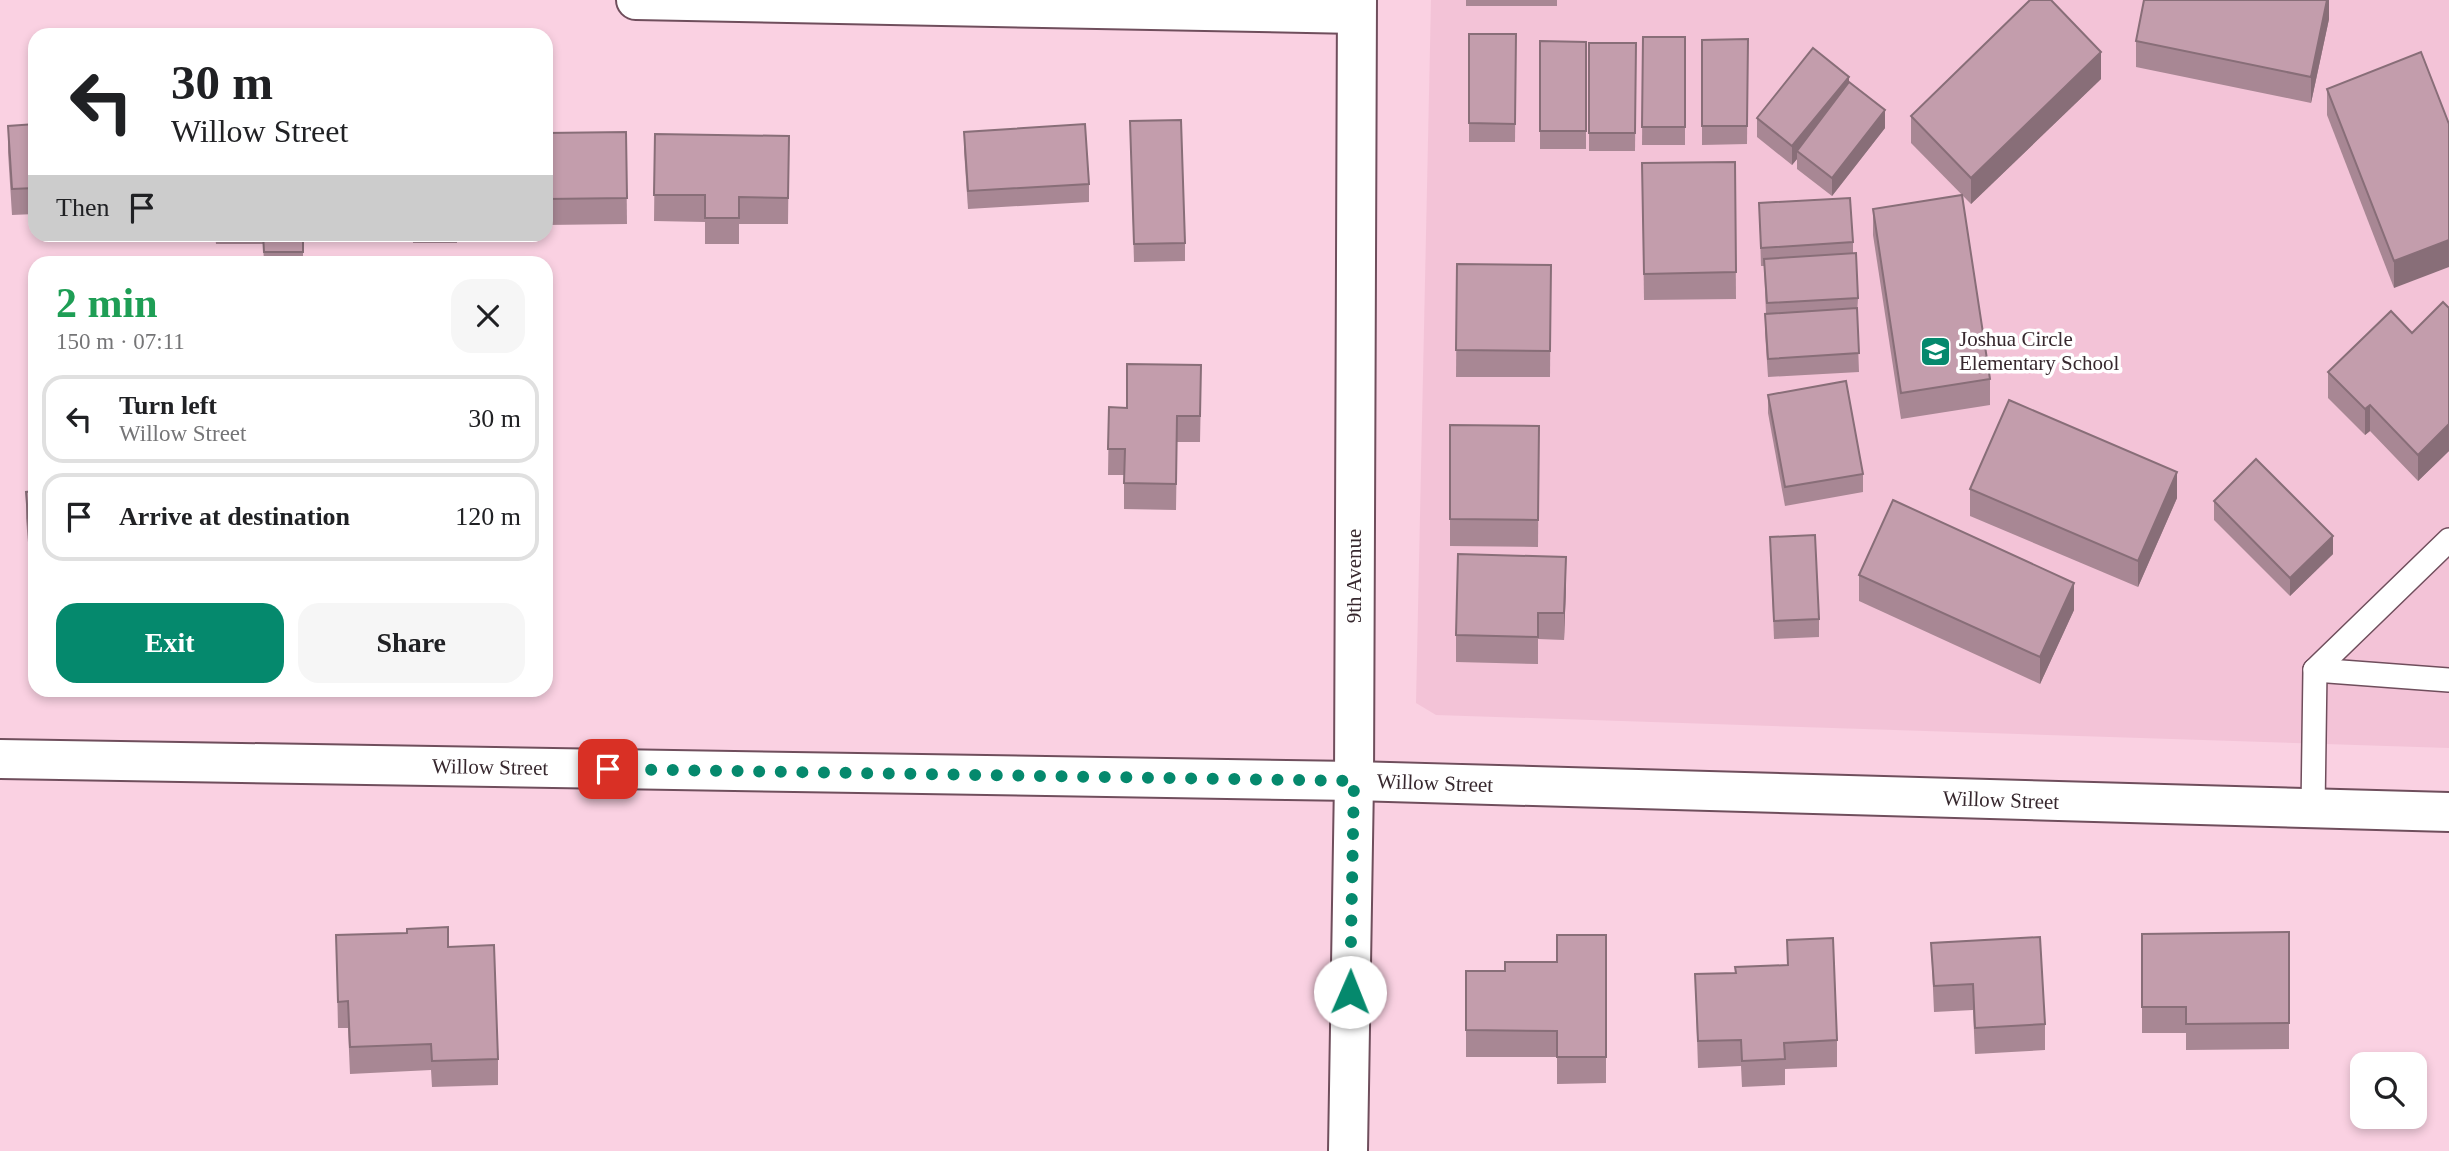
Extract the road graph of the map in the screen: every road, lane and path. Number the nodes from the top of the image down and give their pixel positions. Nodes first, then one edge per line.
1 (636, 0) edge
2 (1356, 7) edge
3 (2449, 540) edge
4 (2315, 670) junction
5 (2449, 680) edge
6 (0, 759) edge
7 (1354, 781) junction
8 (2313, 809) junction
9 (2449, 812) edge
10 (1348, 1151) edge

1 - 2 street
2 - 7 street, 9th Avenue
3 - 4 lane
4 - 5 lane
4 - 8 lane
6 - 7 street, Willow Street
7 - 8 street, Willow Street
7 - 10 street, 9th Avenue
8 - 9 street, Willow Street

